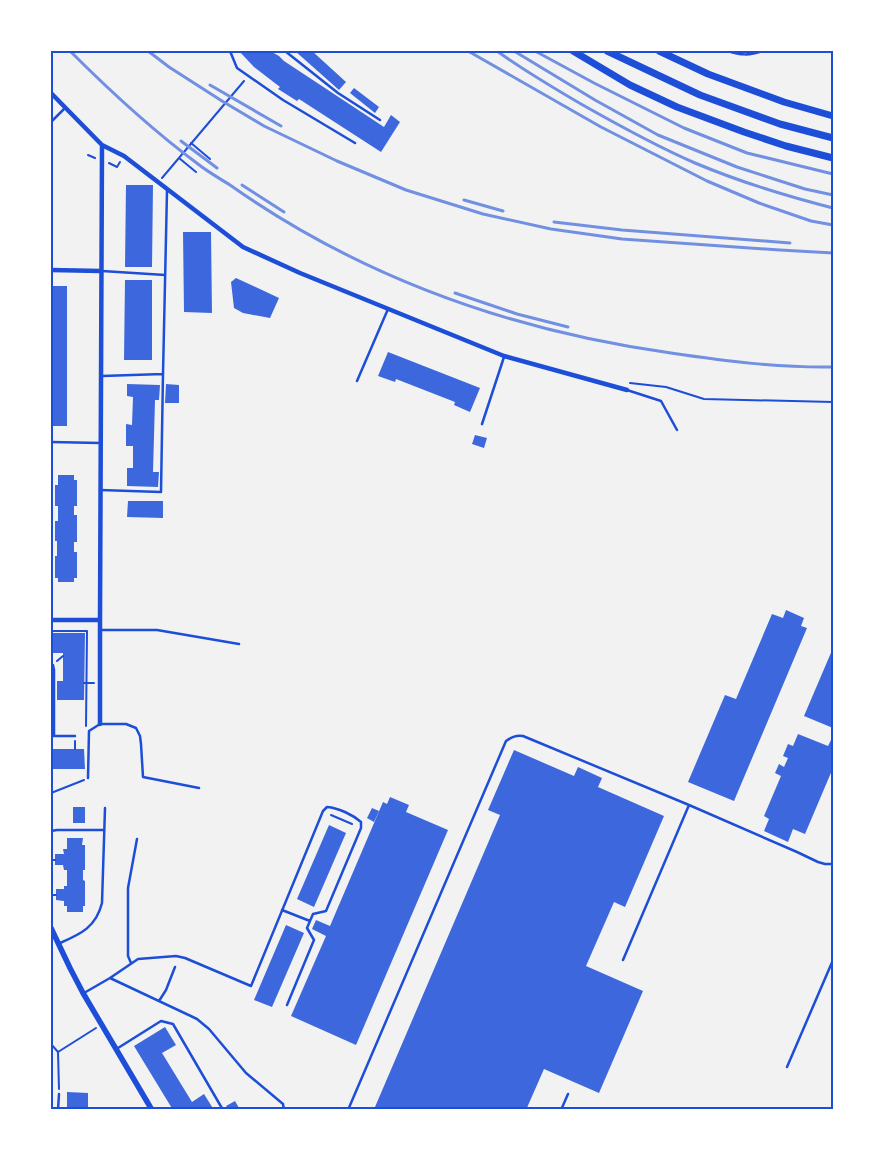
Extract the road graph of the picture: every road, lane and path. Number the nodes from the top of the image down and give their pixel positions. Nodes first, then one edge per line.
1 (230, 51) edge
2 (285, 51) edge
3 (573, 51) edge
4 (607, 51) edge
5 (658, 51) edge
6 (728, 51) edge
7 (762, 51) edge
8 (244, 81) dead end
9 (51, 92) edge
10 (65, 108) junction
11 (833, 116) edge
12 (380, 120) dead end
13 (51, 122) edge
14 (833, 138) edge
15 (191, 143) junction
16 (355, 143) dead end
17 (102, 145) junction
18 (179, 158) junction
19 (833, 158) edge
20 (210, 159) dead end
21 (196, 172) dead end
22 (162, 178) dead end
23 (168, 189) junction
24 (51, 270) edge
25 (101, 271) junction
26 (165, 275) junction
27 (388, 308) junction
28 (504, 356) junction
29 (163, 374) junction
30 (100, 376) junction
31 (357, 381) dead end
32 (619, 387) junction
33 (627, 390) joint
34 (833, 402) edge
35 (482, 424) dead end
36 (677, 430) dead end
37 (51, 442) edge
38 (100, 443) junction
39 (100, 490) junction
40 (51, 620) edge
41 (100, 620) junction
42 (100, 630) junction
43 (51, 631) edge
44 (239, 644) dead end
45 (51, 665) edge
46 (100, 724) junction
47 (86, 731) dead end
48 (53, 736) edge
49 (75, 736) dead end
50 (88, 778) joint
51 (199, 788) dead end
52 (51, 793) edge
53 (689, 806) junction
54 (105, 808) dead end
55 (323, 811) junction
56 (361, 828) junction
57 (104, 830) junction
58 (51, 831) edge
59 (137, 839) dead end
60 (51, 860) edge
61 (55, 860) dead end
62 (833, 864) edge
63 (51, 895) edge
64 (56, 895) dead end
65 (282, 910) junction
66 (310, 921) junction
67 (51, 928) edge
68 (59, 944) junction
69 (623, 960) dead end
70 (833, 960) edge
71 (131, 963) junction
72 (175, 967) dead end
73 (110, 978) junction
74 (83, 993) junction
75 (158, 1001) junction
76 (287, 1005) dead end
77 (102, 1025) junction
78 (51, 1044) edge
79 (116, 1049) junction
80 (58, 1052) junction
81 (787, 1067) dead end
82 (59, 1094) joint
83 (568, 1094) dead end
84 (58, 1110) edge
85 (152, 1110) edge
86 (223, 1110) edge
87 (284, 1110) edge
88 (348, 1110) edge
89 (561, 1110) edge

1 - 16 lane
2 - 12 lane
3 - 19 main road
4 - 14 main road
5 - 11 main road
6 - 7 lane
8 - 15 path
9 - 10 street
10 - 13 lane
10 - 17 street
15 - 18 path
15 - 20 path
17 - 23 street
17 - 25 street
18 - 21 path
18 - 22 path
23 - 26 lane
23 - 27 street
24 - 25 street
25 - 26 lane
25 - 30 street
26 - 29 lane
27 - 28 street
27 - 31 lane
28 - 32 street
28 - 35 lane
29 - 30 lane
29 - 39 lane
30 - 38 street
32 - 33 street
32 - 34 path
33 - 36 lane
37 - 38 lane
38 - 39 street
39 - 41 street
40 - 41 street
41 - 42 street
42 - 44 lane
42 - 46 street
43 - 47 path
45 - 48 lane
46 - 50 lane
46 - 51 lane
48 - 49 lane
50 - 52 path
53 - 62 lane
53 - 69 lane
53 - 88 lane
54 - 57 lane
55 - 56 path
55 - 56 lane
55 - 65 lane
56 - 66 lane
57 - 58 lane
57 - 68 lane
59 - 71 lane
60 - 61 path
63 - 64 path
65 - 66 lane
65 - 71 lane
66 - 76 lane
67 - 68 street
68 - 74 street
70 - 81 lane
71 - 73 lane
72 - 75 lane
73 - 74 lane
73 - 75 lane
74 - 77 street
75 - 87 lane
77 - 79 street
77 - 80 path
78 - 80 path
79 - 85 street
79 - 86 lane
80 - 82 path
82 - 84 lane
83 - 89 lane

